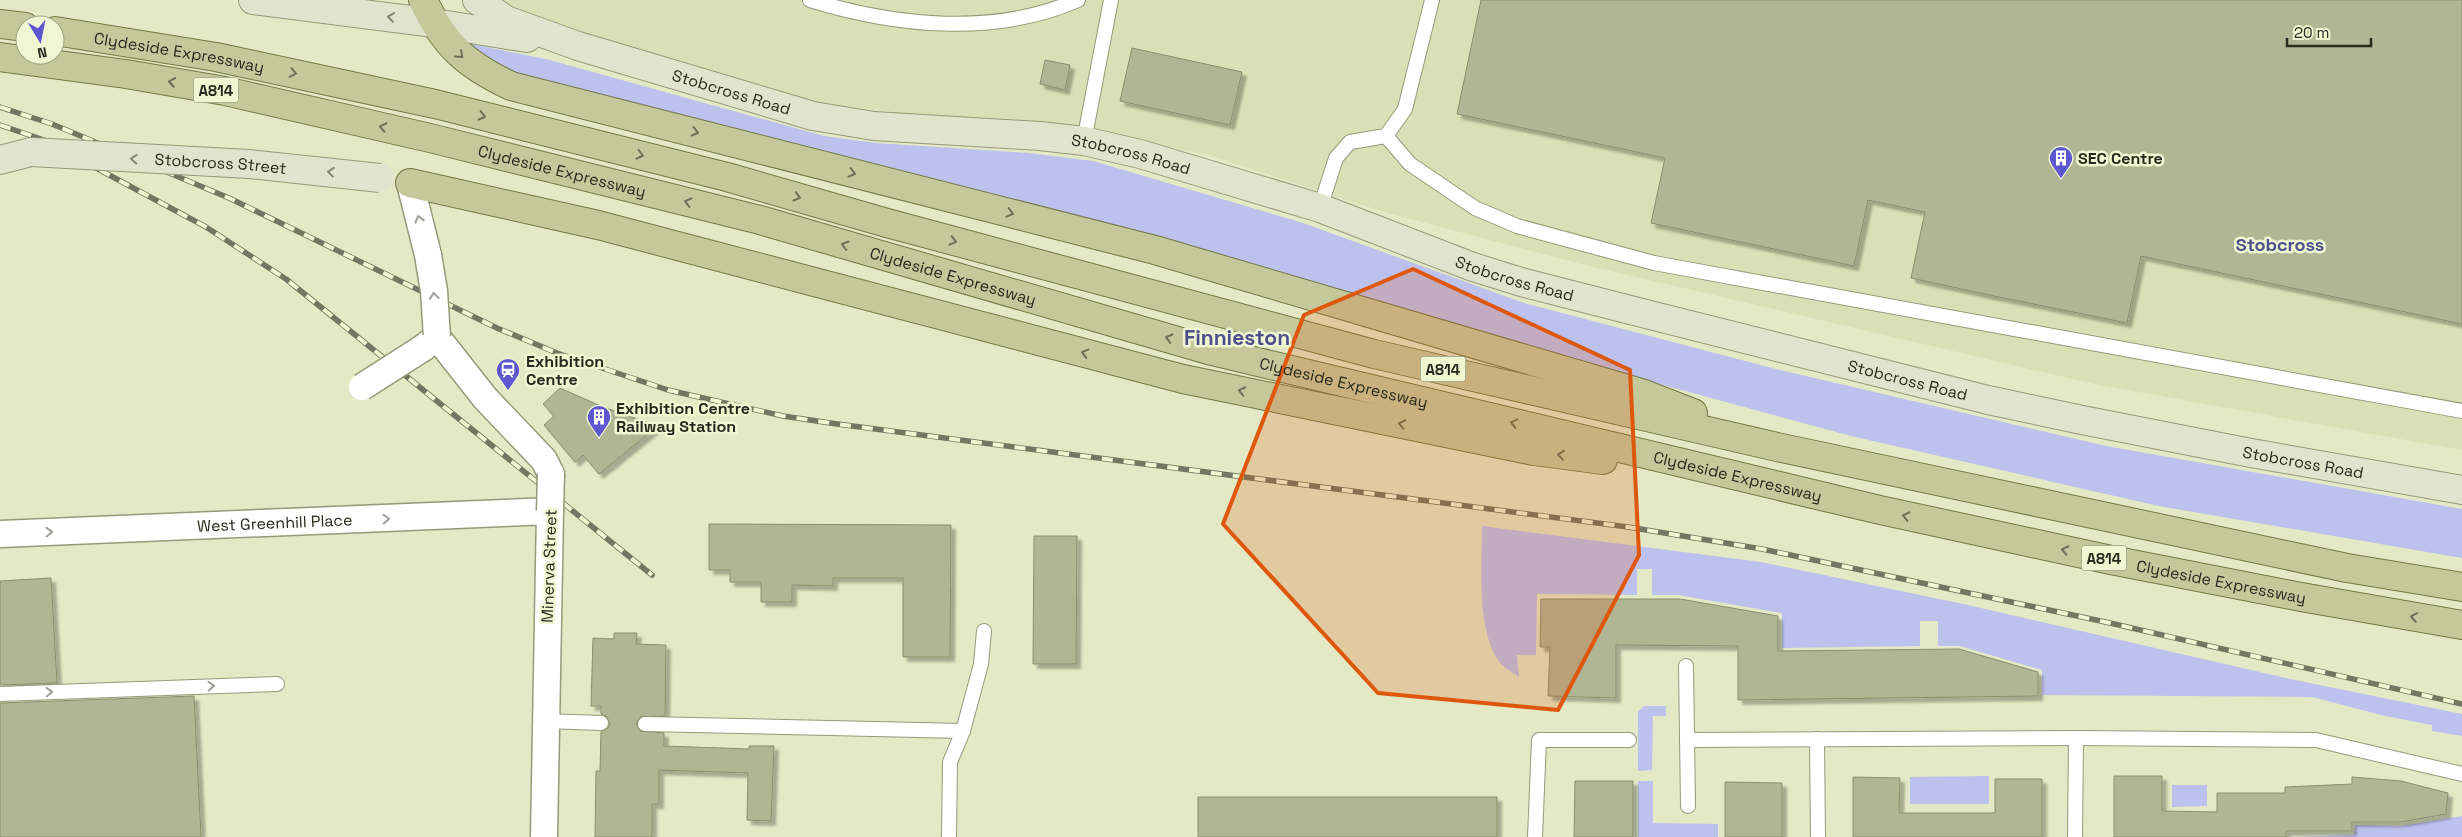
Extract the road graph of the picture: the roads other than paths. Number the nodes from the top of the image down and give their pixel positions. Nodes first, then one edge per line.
1 (253, 0) edge
2 (477, 0) edge
3 (810, 0) edge
4 (1078, 0) edge
5 (1111, 0) edge
6 (1432, 0) edge
7 (429, 12) edge
8 (0, 24) edge
9 (15, 26) edge
10 (65, 33) edge
11 (578, 46) junction
12 (0, 57) edge
13 (1386, 136) junction
14 (1084, 141) junction
15 (0, 148) edge
16 (31, 152) junction
17 (0, 160) edge
18 (410, 183) junction
19 (1320, 208) junction
20 (430, 343) junction
21 (360, 388) dead end
22 (2462, 411) edge
23 (1777, 447) junction
24 (1748, 479) junction
25 (2462, 490) edge
26 (538, 511) junction
27 (0, 534) edge
28 (2462, 587) edge
29 (2462, 625) edge
30 (984, 631) dead end
31 (1686, 666) dead end
32 (276, 684) dead end
33 (0, 694) edge
34 (545, 722) junction
35 (601, 723) dead end
36 (645, 724) dead end
37 (963, 731) junction
38 (2076, 738) junction
39 (1817, 739) junction
40 (1630, 740) dead end
41 (1687, 740) junction
42 (2462, 774) edge
43 (1688, 806) dead end
44 (544, 837) edge
45 (949, 837) edge
46 (1534, 837) edge
47 (1818, 837) edge
48 (2075, 837) edge

7 -> 1 street, Stobcross Road
2 - 11 street, Stobcross Road
3 - 4 lane
5 - 14 lane
6 - 13 lane
7 - 11 street, Stobcross Road
7 -> 23 main road
8 - 9 main road
10 -> 23 main road, Clydeside Expressway / A814
11 - 14 street, Stobcross Road
24 -> 12 main road, Clydeside Expressway / A814
13 - 19 lane
13 - 22 lane
14 - 19 street, Stobcross Road
15 - 16 street, Stobcross Street
16 - 17 street, Stobcross Street
18 -> 16 street, Stobcross Street, bridge
20 -> 18 street, bridge
24 -> 18 main road
19 - 25 street, Stobcross Road
20 - 21 street, bridge
20 - 26 street, Minerva Street, bridge
23 - 28 main road, Clydeside Expressway / A814
29 -> 24 main road, Clydeside Expressway / A814
27 -> 26 street, West Greenhill Place
26 - 34 street, Minerva Street
30 - 37 lane
31 - 41 lane
33 -> 32 lane
34 - 35 lane
34 - 44 street, Minerva Street
36 - 37 lane
37 - 45 lane
38 - 39 lane
38 - 42 lane
38 - 48 lane
39 - 41 lane
39 - 47 lane
40 - 46 lane
41 - 43 lane

